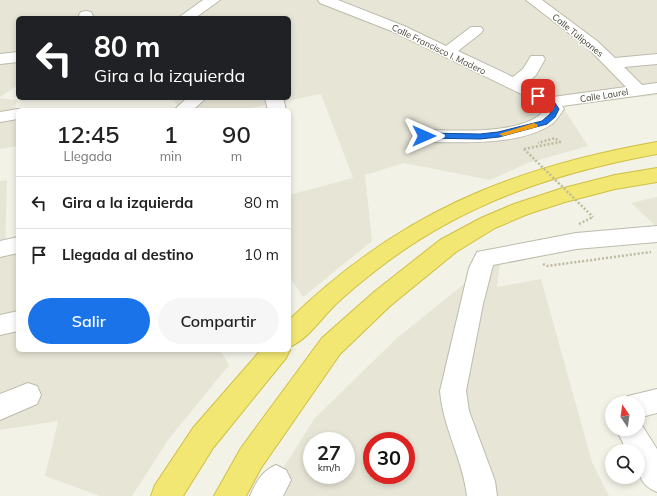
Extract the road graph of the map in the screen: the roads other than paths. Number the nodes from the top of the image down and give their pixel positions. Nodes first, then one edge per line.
1 (213, 0) edge
2 (325, 0) edge
3 (533, 0) edge
4 (188, 16) edge
5 (476, 30) dead end
6 (447, 52) junction
7 (16, 57) edge
8 (0, 59) edge
9 (536, 59) dead end
10 (657, 59) edge
11 (613, 64) junction
12 (514, 85) junction
13 (657, 88) edge
14 (638, 90) junction
15 (195, 100) edge
16 (550, 102) junction
17 (185, 108) edge
18 (16, 114) edge
19 (0, 117) edge
20 (424, 136) dead end
21 (657, 148) edge
22 (657, 175) edge
23 (657, 234) edge
24 (16, 245) edge
25 (0, 249) edge
26 (16, 321) edge
27 (0, 325) edge
28 (291, 334) edge
29 (275, 352) edge
30 (28, 395) dead end
31 (657, 400) edge
32 (645, 403) edge
33 (0, 407) edge
34 (634, 436) edge
35 (657, 477) edge
36 (166, 496) edge
37 (229, 496) edge
38 (482, 496) edge

1 - 4 street
2 - 6 street, Calle Francisco I. Madero
3 - 11 street, Calle Tulipanes
5 - 6 street
6 - 12 street, Calle Francisco I. Madero
7 - 8 street
9 - 12 street
10 - 11 street
11 - 14 street, Calle Tulipanes
12 - 16 street, Calle Francisco I. Madero
13 - 14 street, Calle Laurel
14 - 16 street, Calle Laurel
15 - 17 street
16 - 20 street
18 - 19 street
21 - 28 highway
22 - 37 highway
23 - 38 street
24 - 25 street
26 - 27 street
29 - 36 highway
30 - 33 street
31 - 32 street
34 - 35 street

